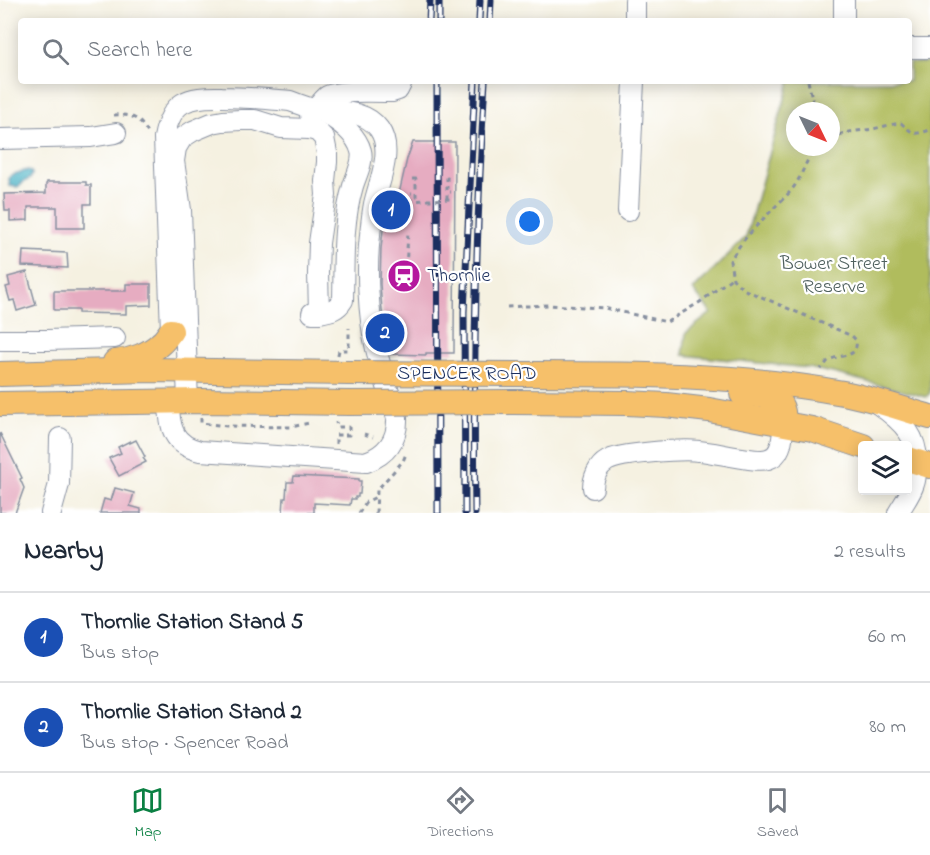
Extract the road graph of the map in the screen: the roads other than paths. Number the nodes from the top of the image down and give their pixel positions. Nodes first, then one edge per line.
1 (635, 0) edge
2 (844, 0) edge
3 (635, 18) edge
4 (844, 18) edge
5 (912, 48) edge
6 (930, 48) edge
7 (321, 84) edge
8 (323, 84) edge
9 (401, 84) dead end
10 (634, 84) edge
11 (202, 96) junction
12 (289, 101) junction
13 (321, 103) junction
14 (212, 123) junction
15 (294, 128) junction
16 (116, 133) dead end
17 (0, 139) edge
18 (319, 195) junction
19 (628, 211) dead end
20 (171, 332) joint
21 (115, 338) dead end
22 (0, 340) edge
23 (186, 371) junction
24 (0, 373) edge
25 (629, 374) junction
26 (871, 400) junction
27 (179, 402) junction
28 (0, 404) edge
29 (930, 417) edge
30 (784, 423) junction
31 (60, 438) dead end
32 (858, 444) edge
33 (919, 461) edge
34 (593, 488) dead end
35 (894, 495) edge
36 (51, 513) edge
37 (892, 513) edge
38 (898, 513) edge

1 - 3 street
2 - 4 street
5 - 6 street
7 - 12 street
8 - 13 street
9 - 13 street
10 - 19 street
11 - 12 street
11 - 14 street
11 - 20 street
12 - 13 street
13 - 15 street
13 - 18 street
13 - 18 street
13 - 27 street
14 - 15 street
14 - 23 street
15 - 18 street
16 - 17 street
20 - 24 main road
21 - 22 street
23 - 24 main road, SPENCER ROAD
23 - 25 main road, SPENCER ROAD, bridge
23 - 27 street
25 - 26 main road, SPENCER ROAD
25 - 30 main road
26 - 29 main road, SPENCER ROAD
26 - 33 street
27 - 28 main road, SPENCER ROAD
27 - 30 main road, SPENCER ROAD, bridge
30 - 32 main road, SPENCER ROAD
30 - 34 street
31 - 36 street
33 - 38 street
35 - 37 street

